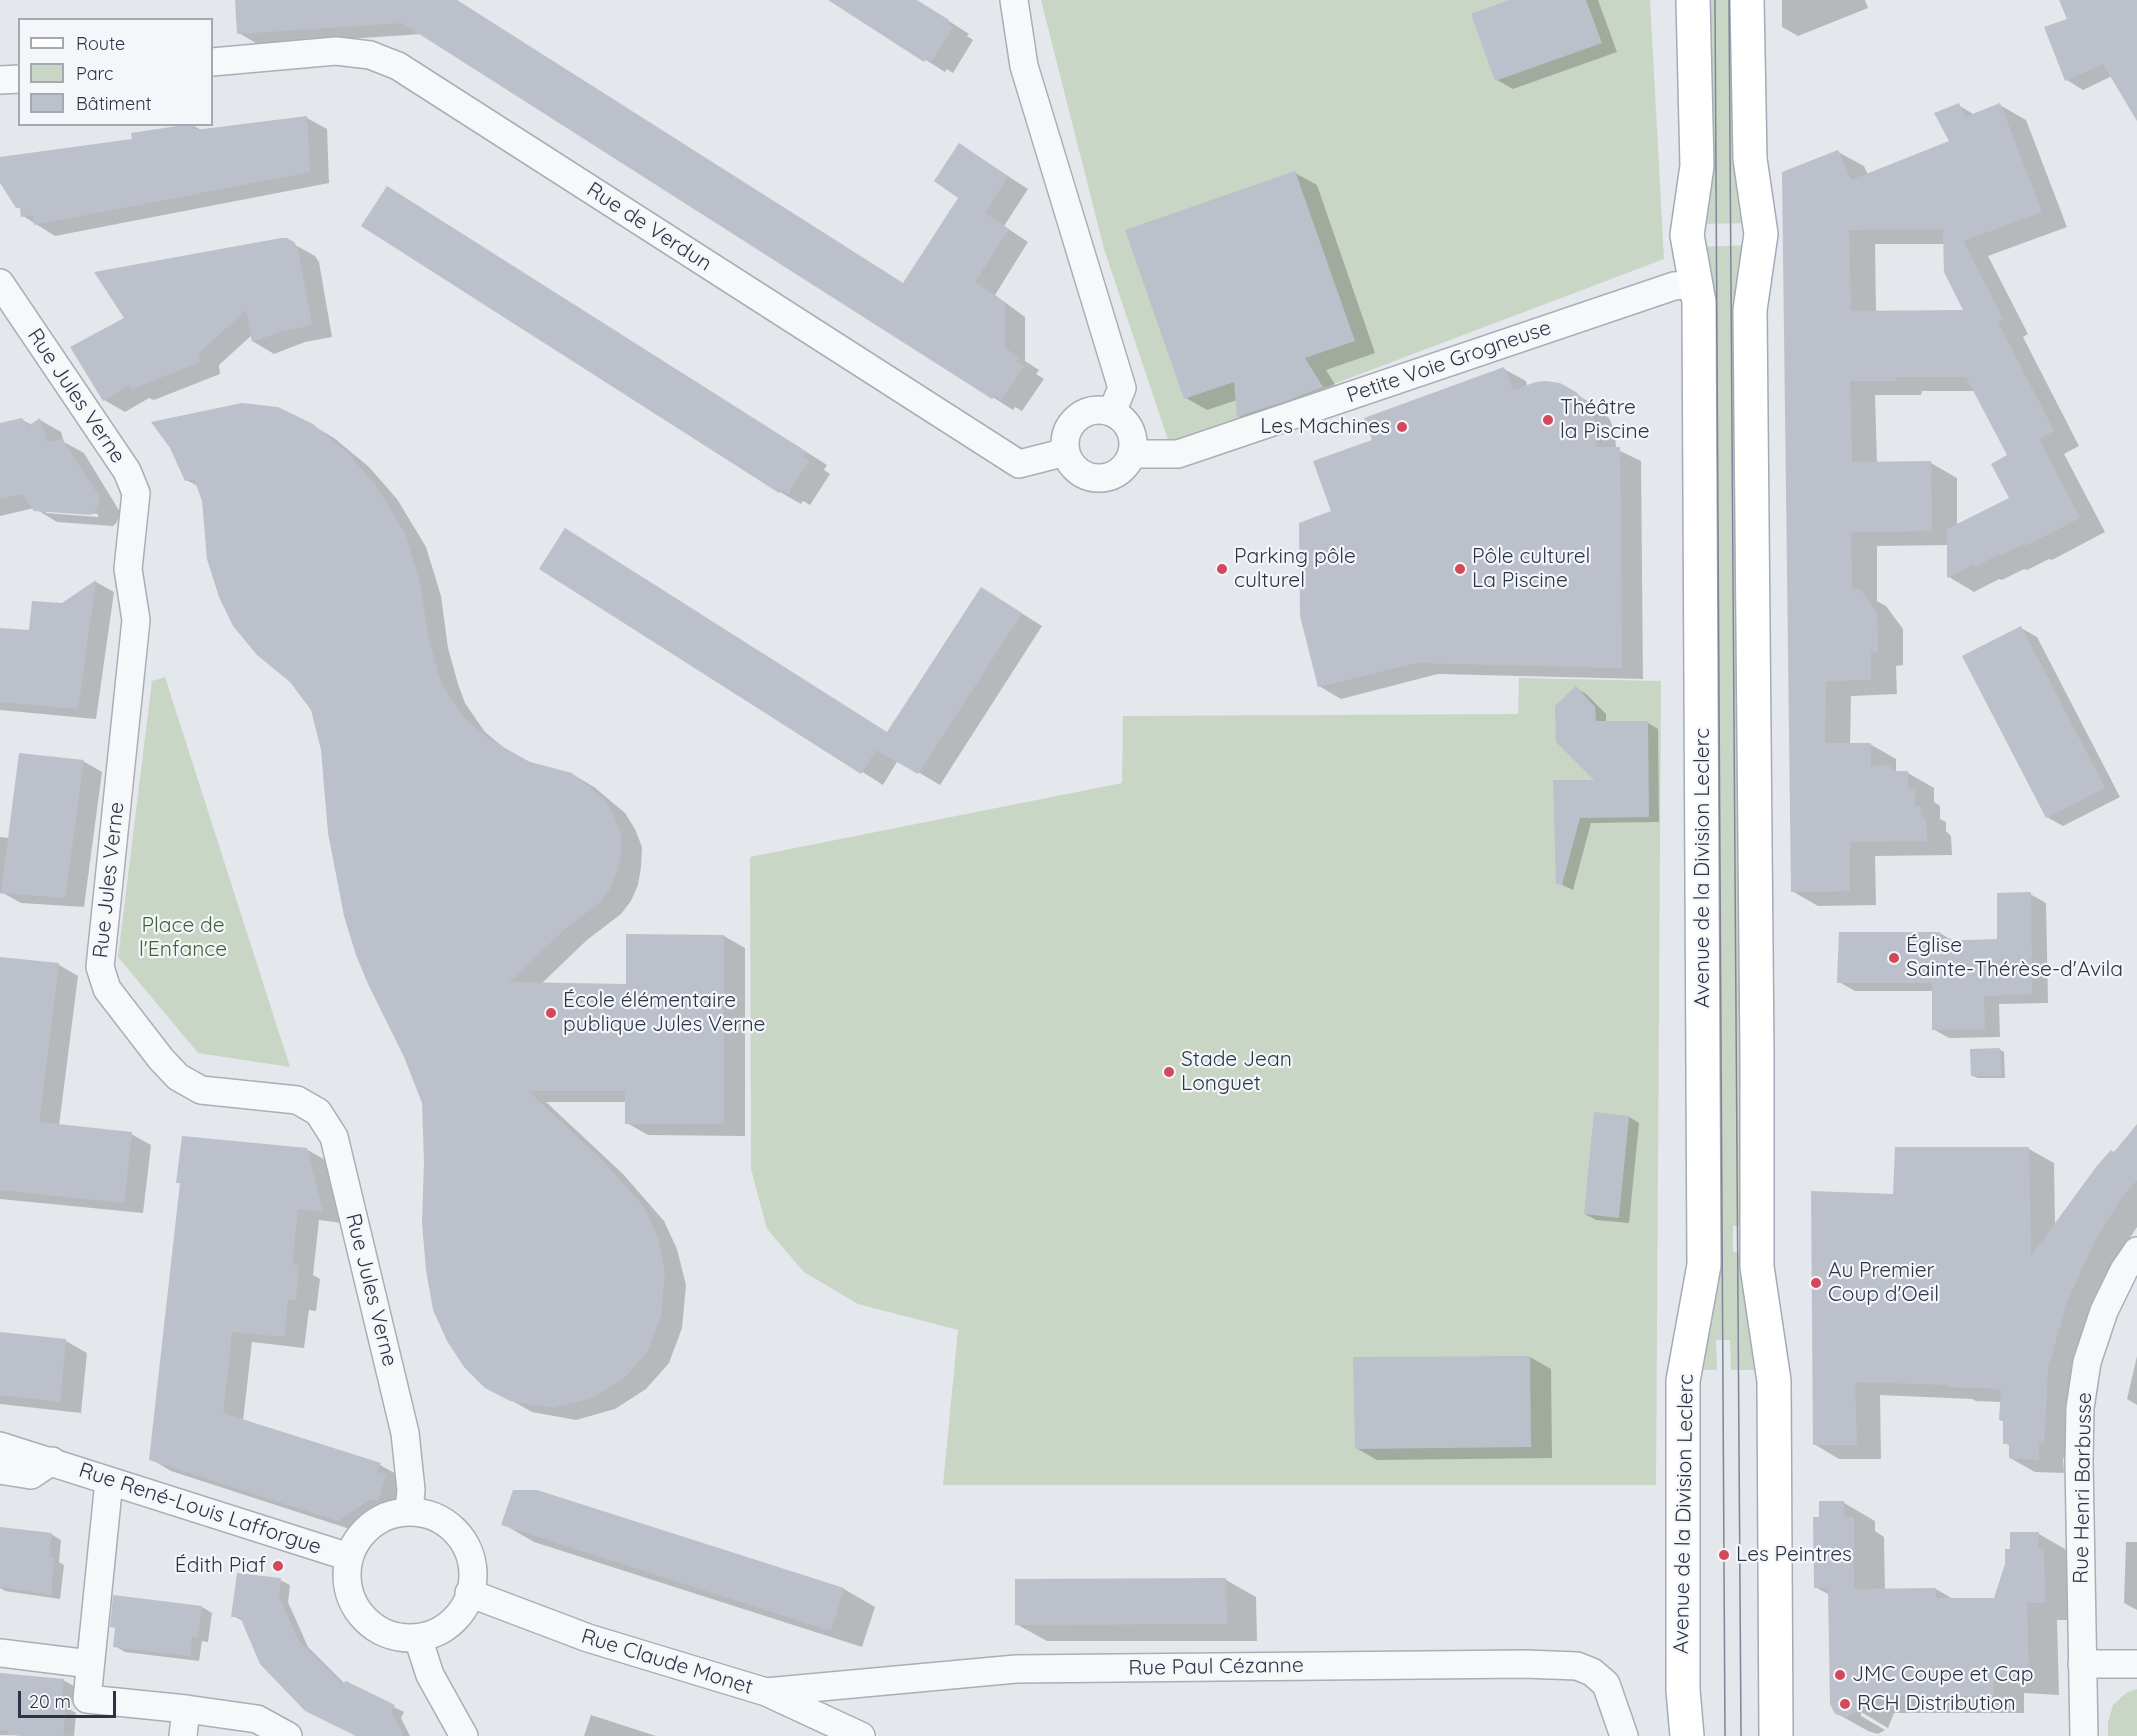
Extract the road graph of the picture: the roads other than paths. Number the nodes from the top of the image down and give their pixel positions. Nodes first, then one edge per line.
1 (1014, 0) edge
2 (1693, 0) edge
3 (1747, 0) edge
4 (213, 62) edge
5 (18, 79) edge
6 (0, 80) edge
7 (0, 283) edge
8 (1696, 284) junction
9 (1112, 412) junction
10 (1066, 452) junction
11 (1132, 454) junction
12 (2137, 1251) edge
13 (0, 1446) edge
14 (52, 1461) junction
15 (0, 1470) edge
16 (109, 1481) junction
17 (409, 1511) junction
18 (349, 1557) junction
19 (469, 1593) junction
20 (418, 1638) junction
21 (0, 1653) edge
22 (90, 1664) junction
23 (2082, 1664) junction
24 (2137, 1664) edge
25 (766, 1692) junction
26 (186, 1709) junction
27 (183, 1736) edge
28 (288, 1736) edge
29 (464, 1736) edge
30 (861, 1736) edge
31 (1624, 1736) edge
32 (1687, 1736) edge
33 (1776, 1736) edge
34 (2084, 1736) edge

1 - 9 street
2 - 8 main road, Avenue de la Division Leclerc
3 - 33 main road
4 - 10 street, Rue de Verdun
5 - 6 street
7 - 17 street, Rue Jules Verne
8 - 11 street, Petite Voie Grogneuse
8 - 32 main road, Avenue de la Division Leclerc
9 - 10 street
9 - 11 street
10 - 11 street
12 - 23 street, Rue Henri Barbusse
13 - 14 street, Rue René-Louis Lafforgue
14 - 15 street, Rue René-Louis Lafforgue
14 - 16 street, Rue René-Louis Lafforgue
16 - 18 street, Rue René-Louis Lafforgue
16 - 22 street
17 - 18 street
17 - 19 street
18 - 20 street
19 - 20 street
19 - 25 street, Rue Claude Monet
20 - 29 street
21 - 22 street
22 - 26 street
23 - 24 street
23 - 34 street, Rue Henri Barbusse
25 - 30 street, Rue Claude Monet
25 - 31 street, Rue Paul Cézanne
26 - 27 street
26 - 28 street

